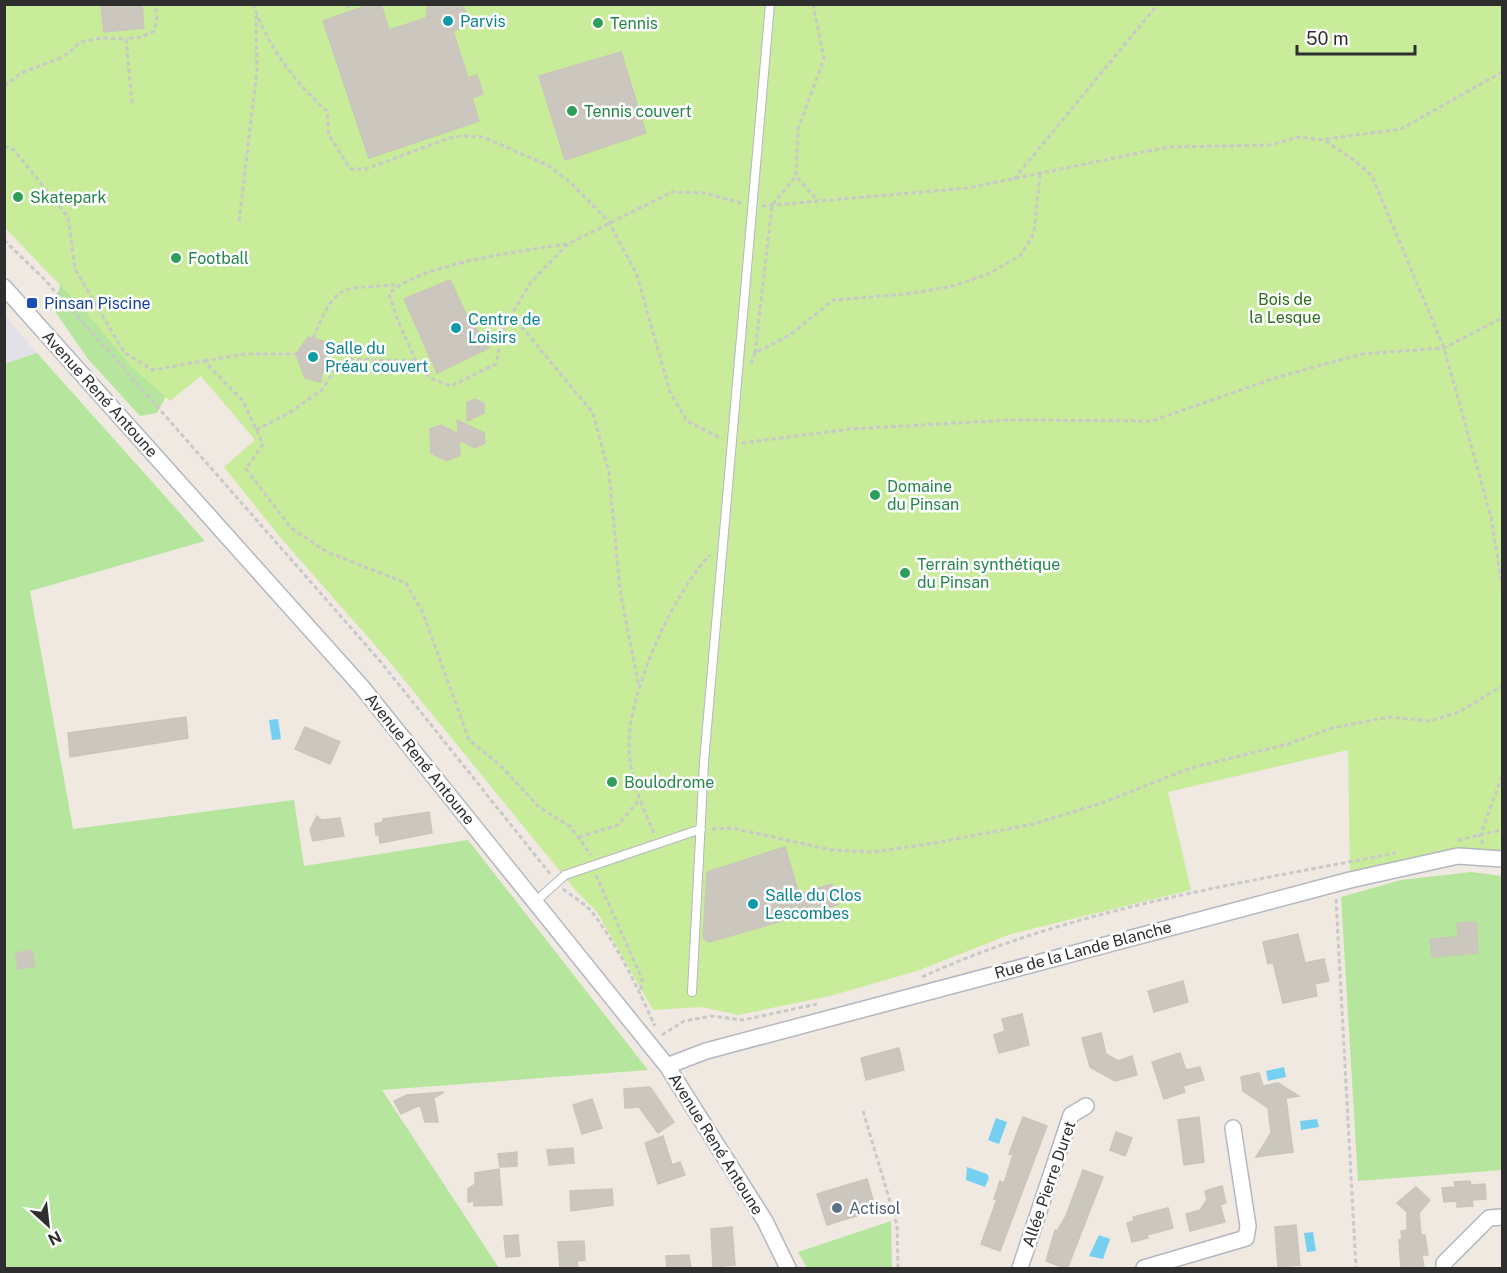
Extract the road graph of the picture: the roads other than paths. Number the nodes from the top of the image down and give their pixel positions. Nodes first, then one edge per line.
1 (770, 4) edge
2 (4, 287) edge
3 (701, 829) junction
4 (1498, 858) edge
5 (535, 902) junction
6 (692, 992) dead end
7 (667, 1066) junction
8 (1086, 1106) dead end
9 (1233, 1128) dead end
10 (1503, 1217) edge
11 (788, 1269) edge
12 (1020, 1269) edge
13 (1144, 1269) edge
14 (1444, 1269) edge

1 - 3 lane
2 - 5 street, Avenue René Antoune
3 - 5 lane
3 - 6 lane
4 - 7 street, Rue de la Lande Blanche
5 - 7 street, Avenue René Antoune
7 - 11 street, Avenue René Antoune
8 - 12 street, Allée Pierre Duret
9 - 13 street
10 - 14 street

